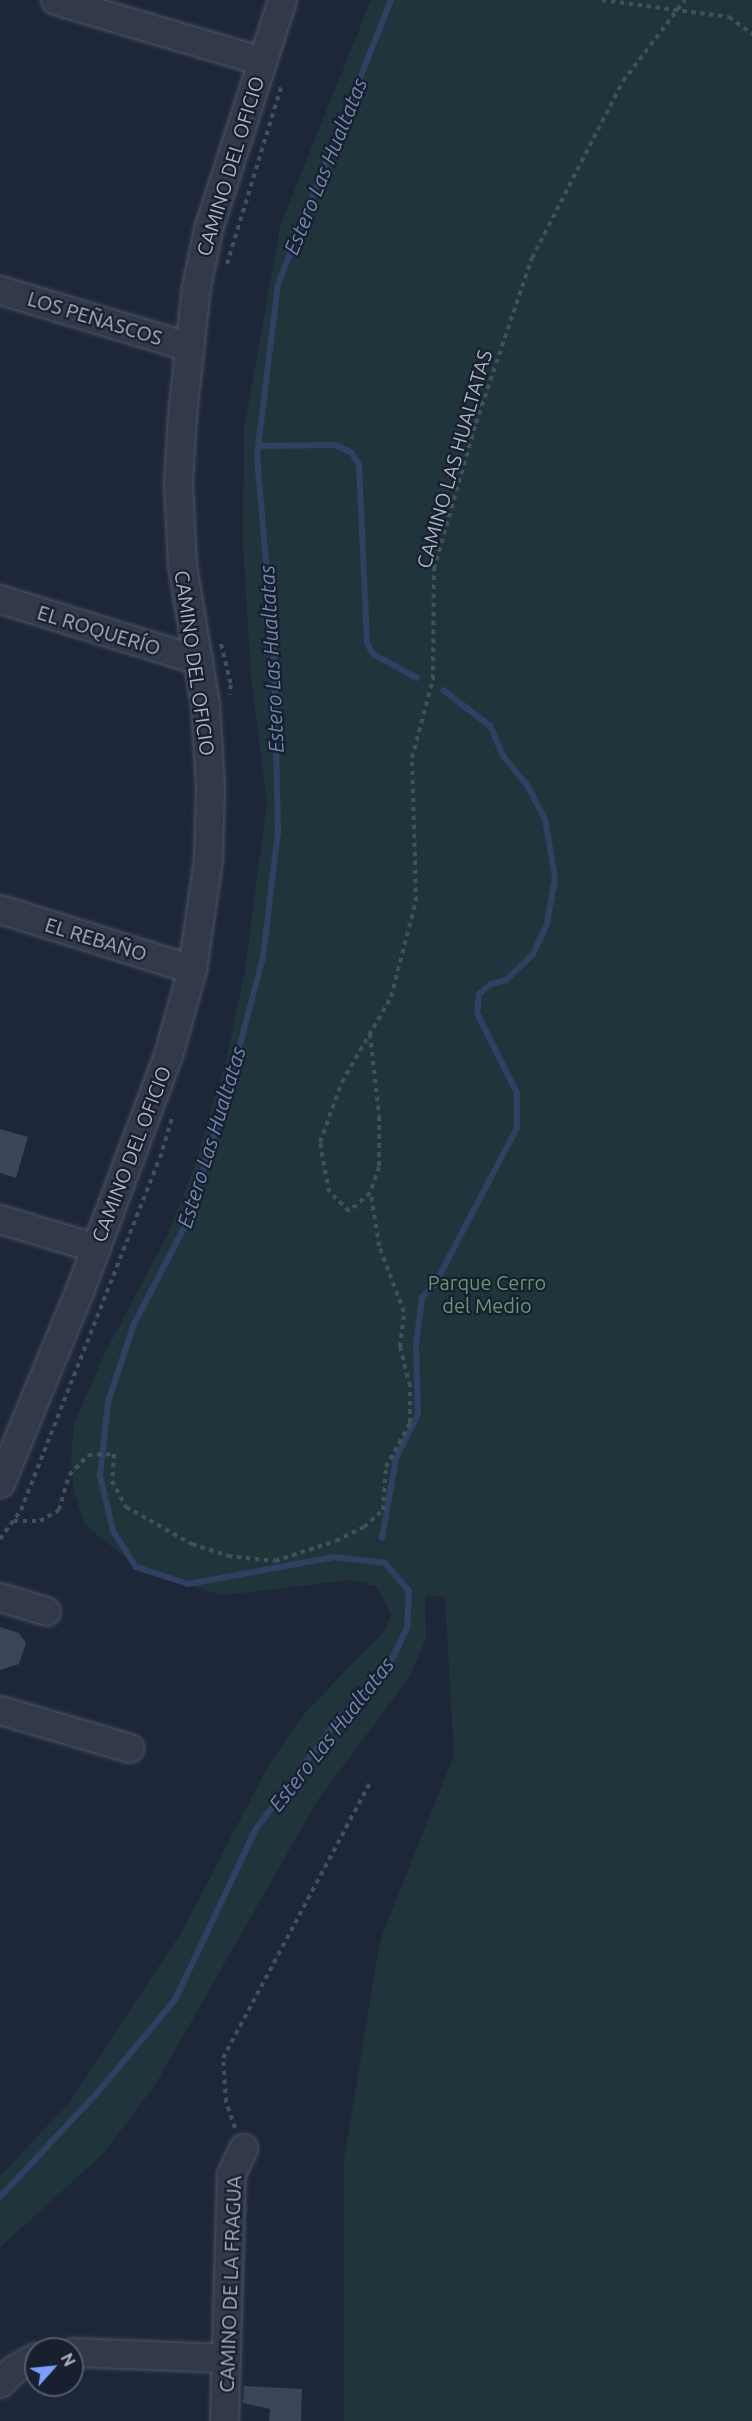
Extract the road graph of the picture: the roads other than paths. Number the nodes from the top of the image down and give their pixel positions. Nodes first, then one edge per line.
1 (55, 0) edge
2 (282, 0) edge
3 (262, 61) junction
4 (0, 291) edge
5 (190, 347) junction
6 (0, 599) edge
7 (198, 660) junction
8 (0, 909) edge
9 (192, 969) junction
10 (0, 1219) edge
11 (96, 1248) junction
12 (0, 1483) edge
13 (0, 1597) edge
14 (46, 1611) dead end
15 (0, 1710) edge
16 (130, 1748) dead end
17 (243, 2148) road end
18 (84, 2352) edge
19 (226, 2358) junction
20 (24, 2363) edge
21 (0, 2383) edge
22 (224, 2421) edge

1 - 3 street
2 - 3 street, CAMINO DEL OFICIO
3 - 5 street, CAMINO DEL OFICIO
4 - 5 street, LOS PEÑASCOS
5 - 7 street, CAMINO DEL OFICIO
6 - 7 street, EL ROQUERÍO
7 - 9 street, CAMINO DEL OFICIO
8 - 9 street, EL REBAÑO
9 - 11 street, CAMINO DEL OFICIO
10 - 11 street
11 - 12 street, CAMINO DEL OFICIO
13 - 14 street
15 - 16 street
17 - 19 street, CAMINO DE LA FRAGUA
18 - 19 street
19 - 22 street, CAMINO DE LA FRAGUA
20 - 21 street

